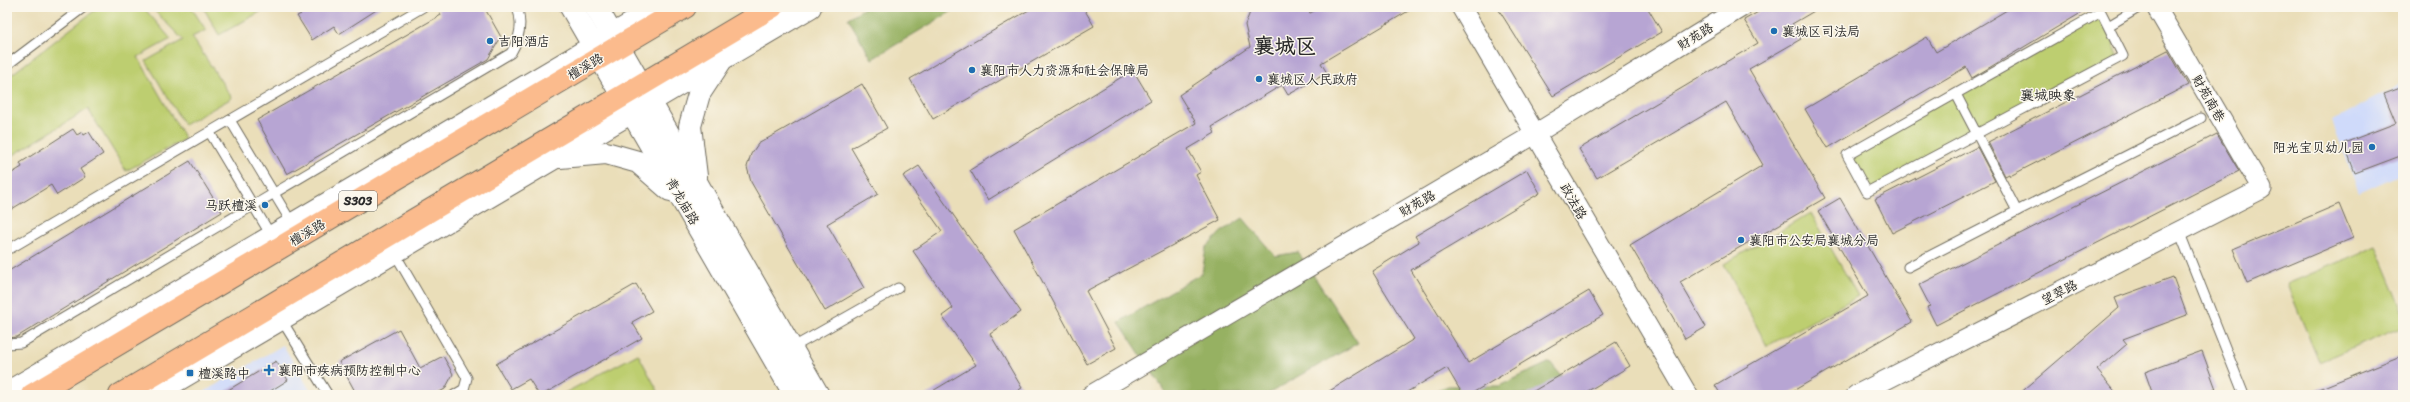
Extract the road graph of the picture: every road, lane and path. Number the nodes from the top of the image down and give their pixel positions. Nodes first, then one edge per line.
1 (84, 7) edge
2 (423, 7) edge
3 (517, 7) edge
4 (572, 7) edge
5 (596, 7) edge
6 (660, 7) edge
7 (685, 7) edge
8 (772, 7) edge
9 (810, 7) edge
10 (1461, 7) edge
11 (1742, 7) edge
12 (2140, 7) edge
13 (2156, 7) edge
14 (2110, 25) junction
15 (615, 41) junction
16 (596, 52) junction
17 (723, 58) junction
18 (7, 65) edge
19 (645, 93) junction
20 (1956, 94) junction
21 (626, 104) junction
22 (2201, 118) dead end
23 (230, 120) junction
24 (210, 133) junction
25 (1978, 133) junction
26 (1535, 134) junction
27 (553, 158) junction
28 (697, 185) junction
29 (2262, 189) joint
30 (273, 194) junction
31 (681, 199) junction
32 (253, 206) junction
33 (2016, 211) junction
34 (296, 230) junction
35 (2179, 231) junction
36 (275, 242) junction
37 (11, 248) dead end
38 (394, 252) junction
39 (1908, 267) dead end
40 (898, 288) dead end
41 (281, 319) junction
42 (7, 344) edge
43 (782, 354) junction
44 (7, 393) edge
45 (32, 395) edge
46 (120, 395) edge
47 (152, 395) edge
48 (328, 395) edge
49 (454, 395) edge
50 (794, 395) edge
51 (818, 395) edge
52 (1091, 395) edge
53 (1688, 395) edge
54 (1856, 395) edge
55 (2244, 395) edge

1 - 18 lane
2 - 23 lane
3 - 30 lane
4 - 16 street, 青龙庙路
5 - 15 street, 青龙庙路
6 - 15 street
7 - 15 main road, 檀溪路 / S303
8 - 19 main road
9 - 17 street
10 - 26 street, 政法路
11 - 26 street, 财苑路
12 - 14 lane
13 - 29 street, 财苑南巷
14 - 20 lane
14 - 25 lane
15 - 16 main road, 檀溪路 / S303
15 - 19 street, 青龙庙路
16 - 21 street, 青龙庙路
16 - 34 main road, 檀溪路 / S303
17 - 19 street
17 - 28 street
19 - 21 main road
19 - 28 street, 青龙庙路
20 - 25 lane
20 - 25 lane
21 - 27 street
21 - 31 street, 青龙庙路
21 - 46 main road
22 - 33 lane
23 - 24 lane
23 - 30 lane
24 - 32 lane
24 - 37 lane
25 - 33 lane
26 - 52 street, 财苑路
26 - 53 street, 政法路
27 - 31 street
27 - 38 street
28 - 43 street, 青龙庙路
29 - 35 street, 望翠路
30 - 32 lane
30 - 34 lane
31 - 43 street, 青龙庙路
32 - 36 lane
32 - 42 lane
33 - 39 lane
34 - 36 main road, 檀溪路 / S303
35 - 54 street, 望翠路
35 - 55 lane
36 - 44 street
36 - 45 main road, 檀溪路 / S303
38 - 41 street
38 - 49 lane
40 - 43 lane
41 - 47 street
41 - 48 lane
43 - 50 street, 青龙庙路
43 - 51 street, 青龙庙路

